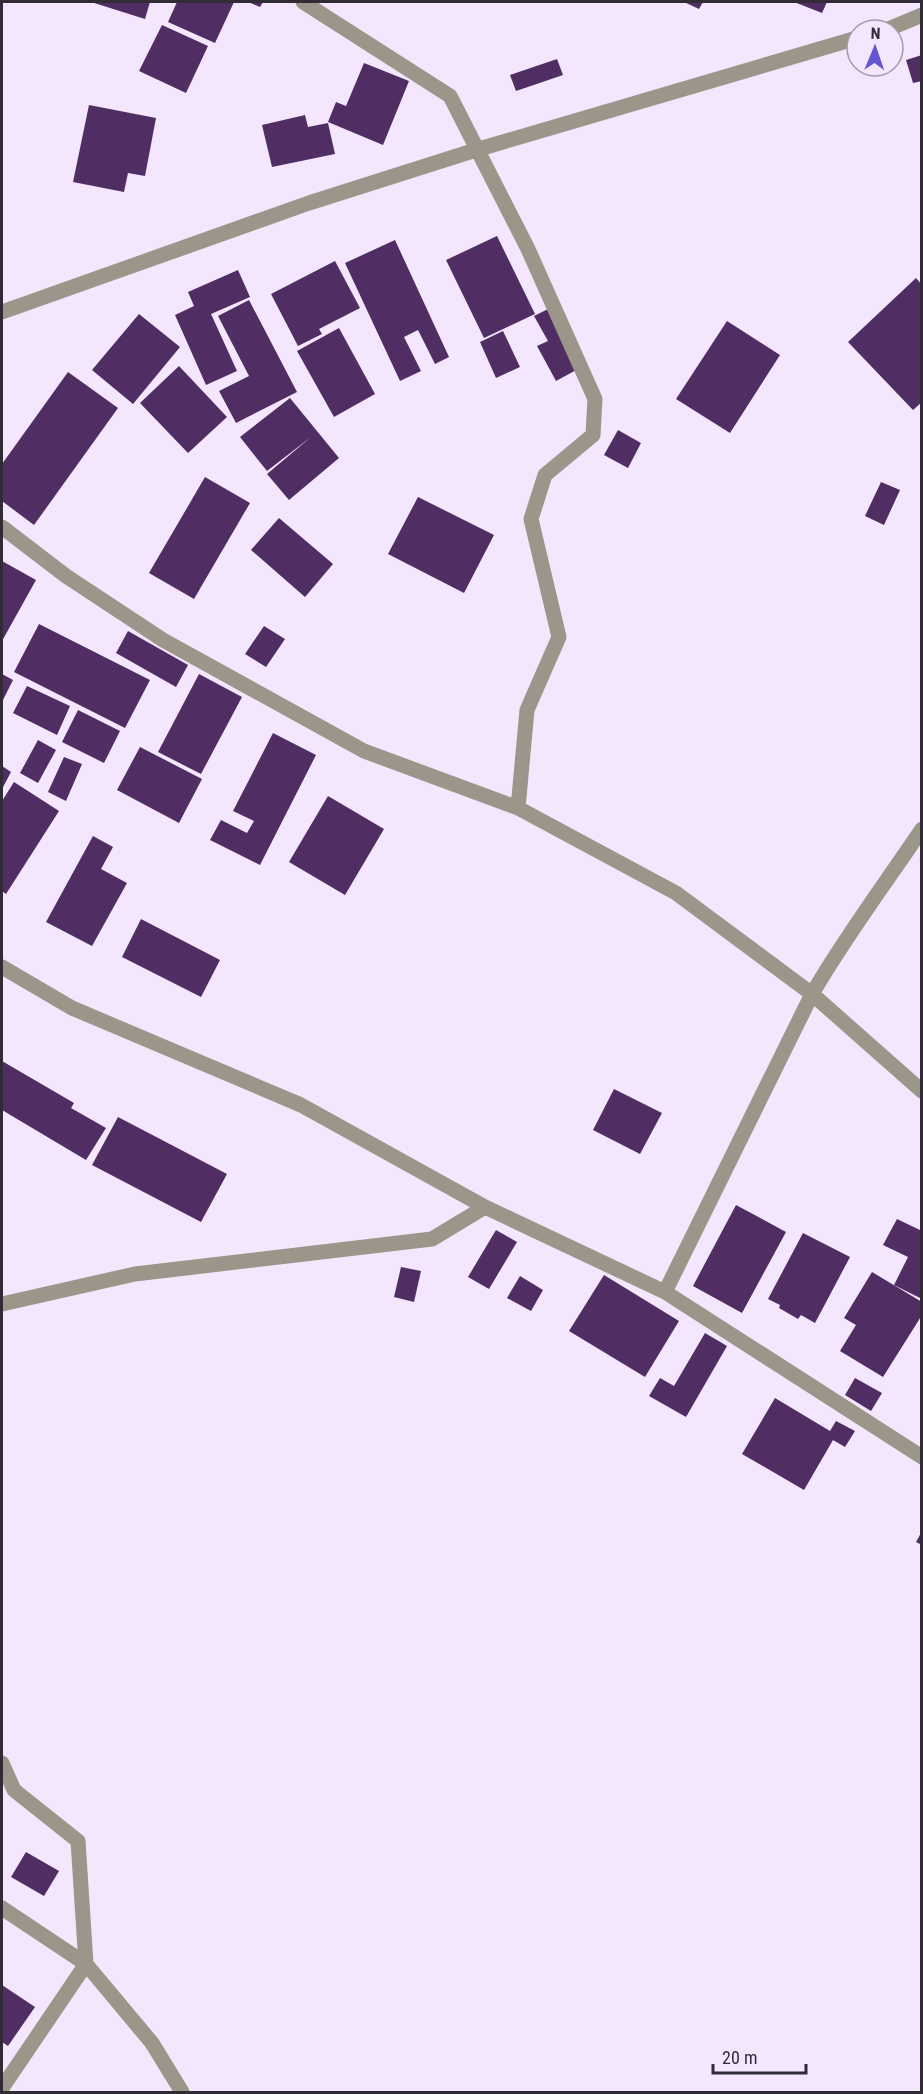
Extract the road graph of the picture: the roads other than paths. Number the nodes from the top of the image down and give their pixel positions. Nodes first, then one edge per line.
1 (303, 2) edge
2 (921, 15) edge
3 (905, 22) edge
4 (845, 42) edge
5 (479, 149) junction
6 (2, 312) edge
7 (2, 527) edge
8 (518, 808) junction
9 (921, 829) edge
10 (2, 967) edge
11 (812, 994) junction
12 (921, 1091) edge
13 (485, 1208) junction
14 (665, 1292) junction
15 (2, 1304) edge
16 (921, 1457) edge
17 (2, 1763) edge
18 (2, 1908) edge
19 (86, 1964) junction
20 (2, 2088) edge
21 (182, 2092) edge

1 - 5 street
2 - 3 street
4 - 5 street
5 - 6 street
5 - 8 street
7 - 8 street
8 - 11 street
9 - 11 street
10 - 13 street
11 - 12 street
11 - 14 street
13 - 14 street
13 - 15 street
14 - 16 street
17 - 19 street
18 - 19 street
19 - 20 street
19 - 21 street

